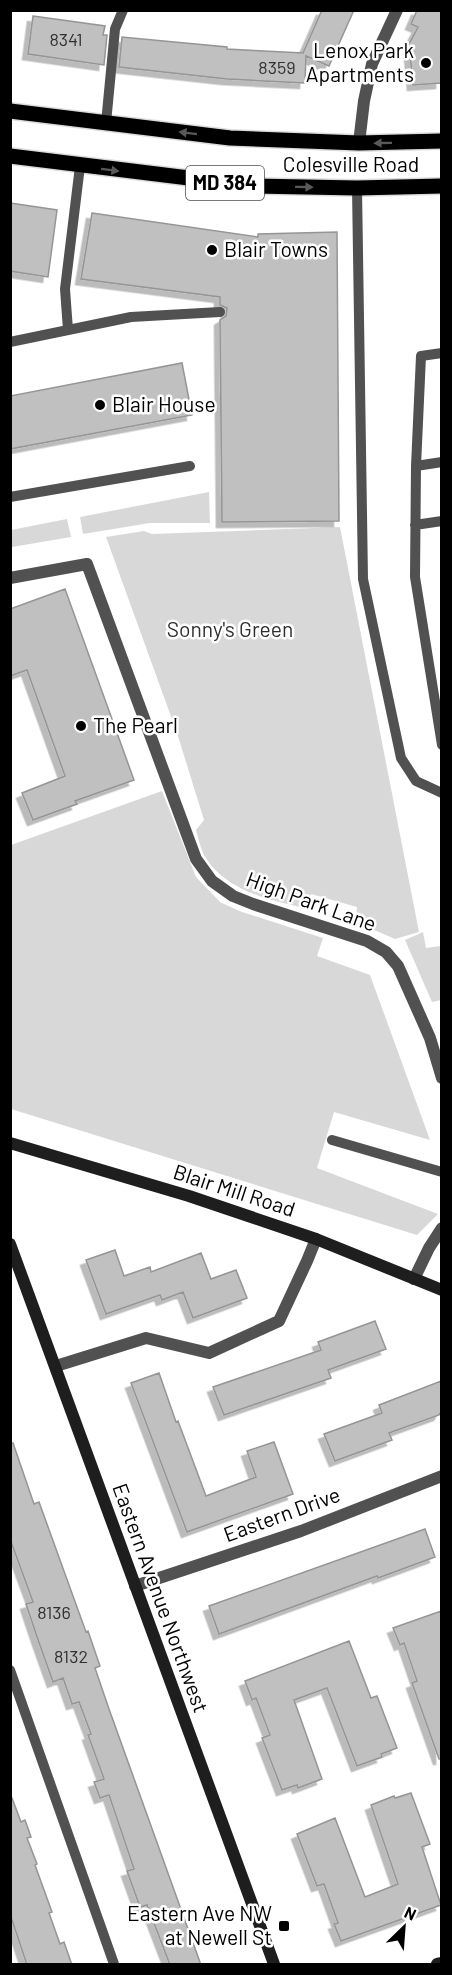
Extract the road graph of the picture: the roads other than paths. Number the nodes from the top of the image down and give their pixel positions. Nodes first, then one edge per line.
1 (123, 10) edge
2 (397, 10) edge
3 (10, 111) edge
4 (106, 123) junction
5 (441, 141) edge
6 (359, 143) junction
7 (10, 156) edge
8 (80, 166) junction
9 (441, 186) edge
10 (357, 188) junction
11 (220, 312) dead end
12 (68, 330) junction
13 (10, 342) edge
14 (441, 353) edge
15 (441, 462) edge
16 (190, 466) dead end
17 (416, 466) junction
18 (10, 497) edge
19 (441, 521) edge
20 (415, 525) junction
21 (10, 578) edge
22 (441, 745) edge
23 (441, 793) edge
24 (441, 1078) edge
25 (332, 1140) dead end
26 (10, 1143) edge
27 (441, 1172) edge
28 (441, 1228) edge
29 (316, 1239) junction
30 (10, 1244) edge
31 (414, 1279) junction
32 (441, 1290) edge
33 (56, 1366) junction
34 (441, 1476) edge
35 (135, 1586) junction
36 (10, 1670) edge
37 (441, 1963) edge
38 (114, 1965) edge
39 (274, 1965) edge
40 (437, 1965) edge

1 - 4 lane
2 - 6 street
3 - 4 main road, Colesville Road / MD 384
6 -> 4 main road, Colesville Road / MD 384
5 -> 6 main road, Colesville Road / MD 384
7 - 8 main road, Colesville Road / MD 384
8 -> 10 main road, Colesville Road / MD 384
8 - 12 lane
9 - 10 main road, Colesville Road / MD 384
10 - 23 lane
11 - 12 lane
12 - 13 lane
14 - 17 lane
15 - 17 lane
16 - 18 lane
17 - 20 lane
19 - 20 lane
20 - 22 lane
21 - 24 street, High Park Lane
25 - 27 lane
26 - 29 street, Blair Mill Road
28 - 31 street
29 - 31 street, Blair Mill Road
29 - 33 street
30 - 33 street, Eastern Avenue Northwest
31 - 32 street, Blair Mill Road
33 - 35 street, Eastern Avenue Northwest
34 - 35 street, Eastern Drive
35 - 39 street, Eastern Avenue Northwest
36 - 38 lane
37 - 40 street

